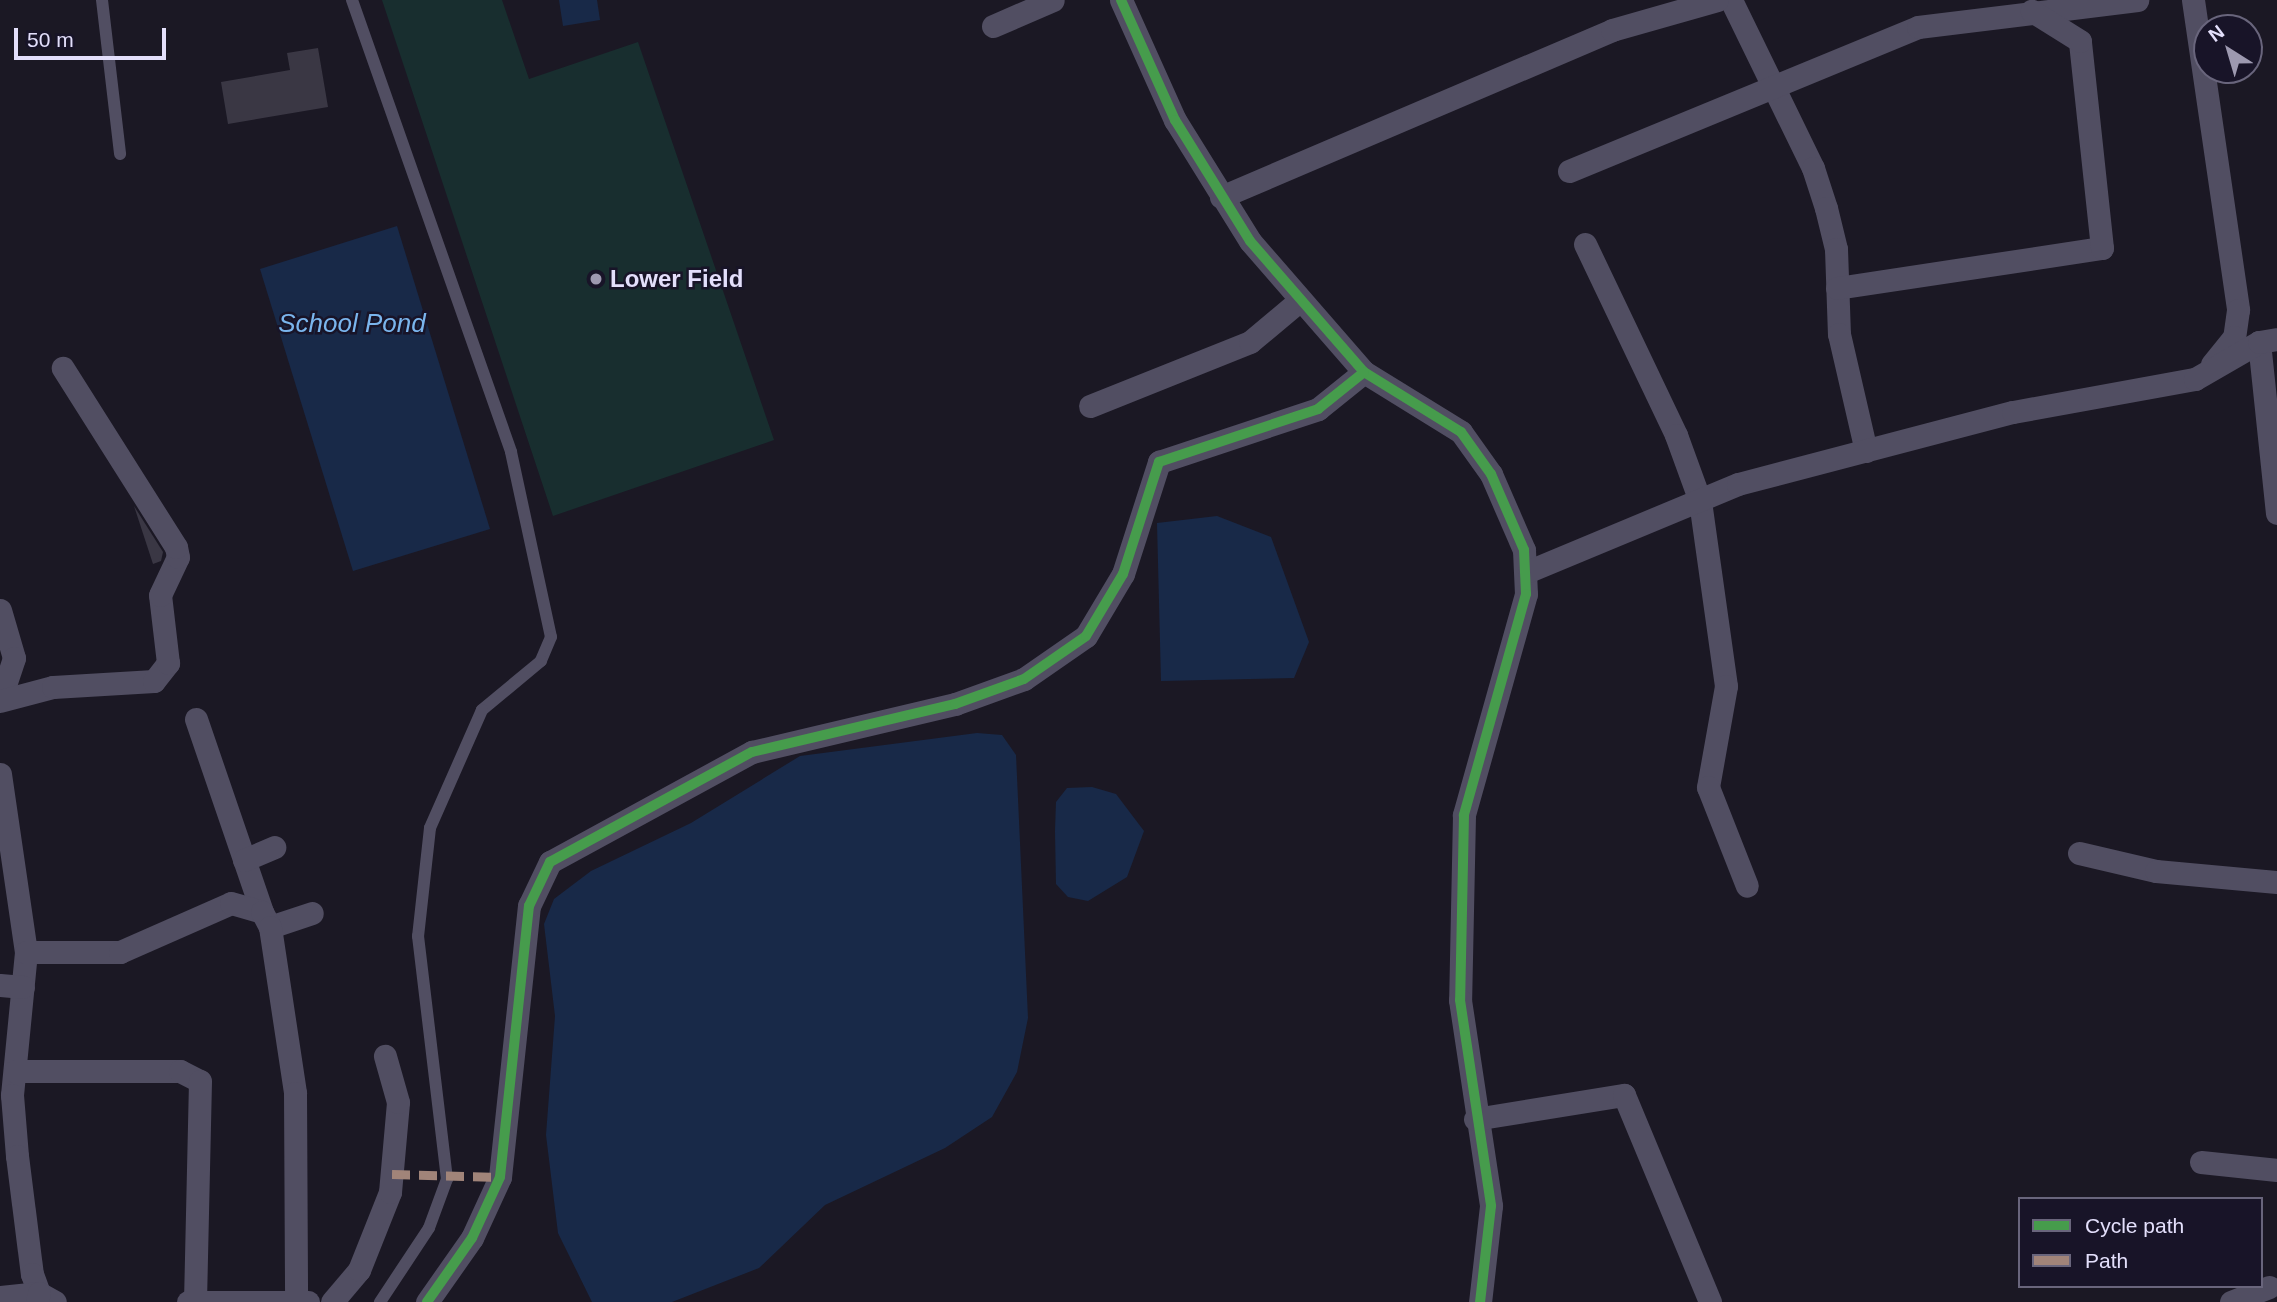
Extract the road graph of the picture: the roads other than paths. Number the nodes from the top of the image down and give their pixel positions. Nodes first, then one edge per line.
1 (102, 0) edge
2 (352, 0) edge
3 (1053, 0) edge
4 (1121, 0) edge
5 (1717, 0) edge
6 (1731, 0) edge
7 (2137, 0) edge
8 (2193, 0) edge
9 (2032, 10) junction
10 (993, 26) dead end
11 (1772, 84) junction
12 (120, 154) dead end
13 (1569, 171) dead end
14 (1221, 197) junction
15 (1585, 244) dead end
16 (1837, 288) junction
17 (1299, 301) junction
18 (2268, 341) edge
19 (63, 368) dead end
20 (1364, 372) junction
21 (2202, 376) junction
22 (1090, 406) dead end
23 (1866, 451) junction
24 (1700, 501) junction
25 (2277, 513) edge
26 (1529, 571) junction
27 (0, 610) edge
28 (0, 701) edge
29 (196, 719) dead end
30 (0, 774) edge
31 (274, 847) dead end
32 (2078, 853) dead end
33 (244, 860) junction
34 (2277, 882) edge
35 (1747, 886) dead end
36 (312, 913) dead end
37 (266, 920) junction
38 (26, 952) junction
39 (0, 985) edge
40 (23, 987) junction
41 (386, 1056) dead end
42 (15, 1071) junction
43 (6, 1096) edge
44 (1475, 1119) junction
45 (2201, 1162) dead end
46 (2277, 1170) edge
47 (2269, 1287) dead end
48 (0, 1297) edge
49 (44, 1299) edge
50 (302, 1300) edge
51 (188, 1302) edge
52 (195, 1302) edge
53 (332, 1302) edge
54 (380, 1302) edge
55 (427, 1302) edge
56 (1480, 1302) edge
57 (1710, 1302) edge
58 (2231, 1302) edge

1 - 12 lane
2 - 54 lane
3 - 10 street
4 - 14 street
5 - 14 street
6 - 11 street
7 - 9 street
8 - 21 street
9 - 11 street
9 - 16 street
11 - 13 street
11 - 16 street
14 - 17 street
15 - 24 street
16 - 23 street
17 - 20 street
17 - 22 street
18 - 21 street
18 - 25 street
19 - 28 street
20 - 26 street
20 - 55 street
21 - 23 street
23 - 24 street
24 - 26 street
24 - 35 street
26 - 44 street
27 - 28 street
29 - 33 street
30 - 38 street
31 - 33 street
32 - 34 street
33 - 37 street
36 - 37 street
37 - 38 street
37 - 50 street
38 - 40 street
39 - 40 street
40 - 42 street
41 - 53 street
42 - 43 street
42 - 52 street
43 - 49 street
44 - 56 street
44 - 57 street
45 - 46 street
47 - 58 street
48 - 49 street
50 - 52 street
51 - 52 street

